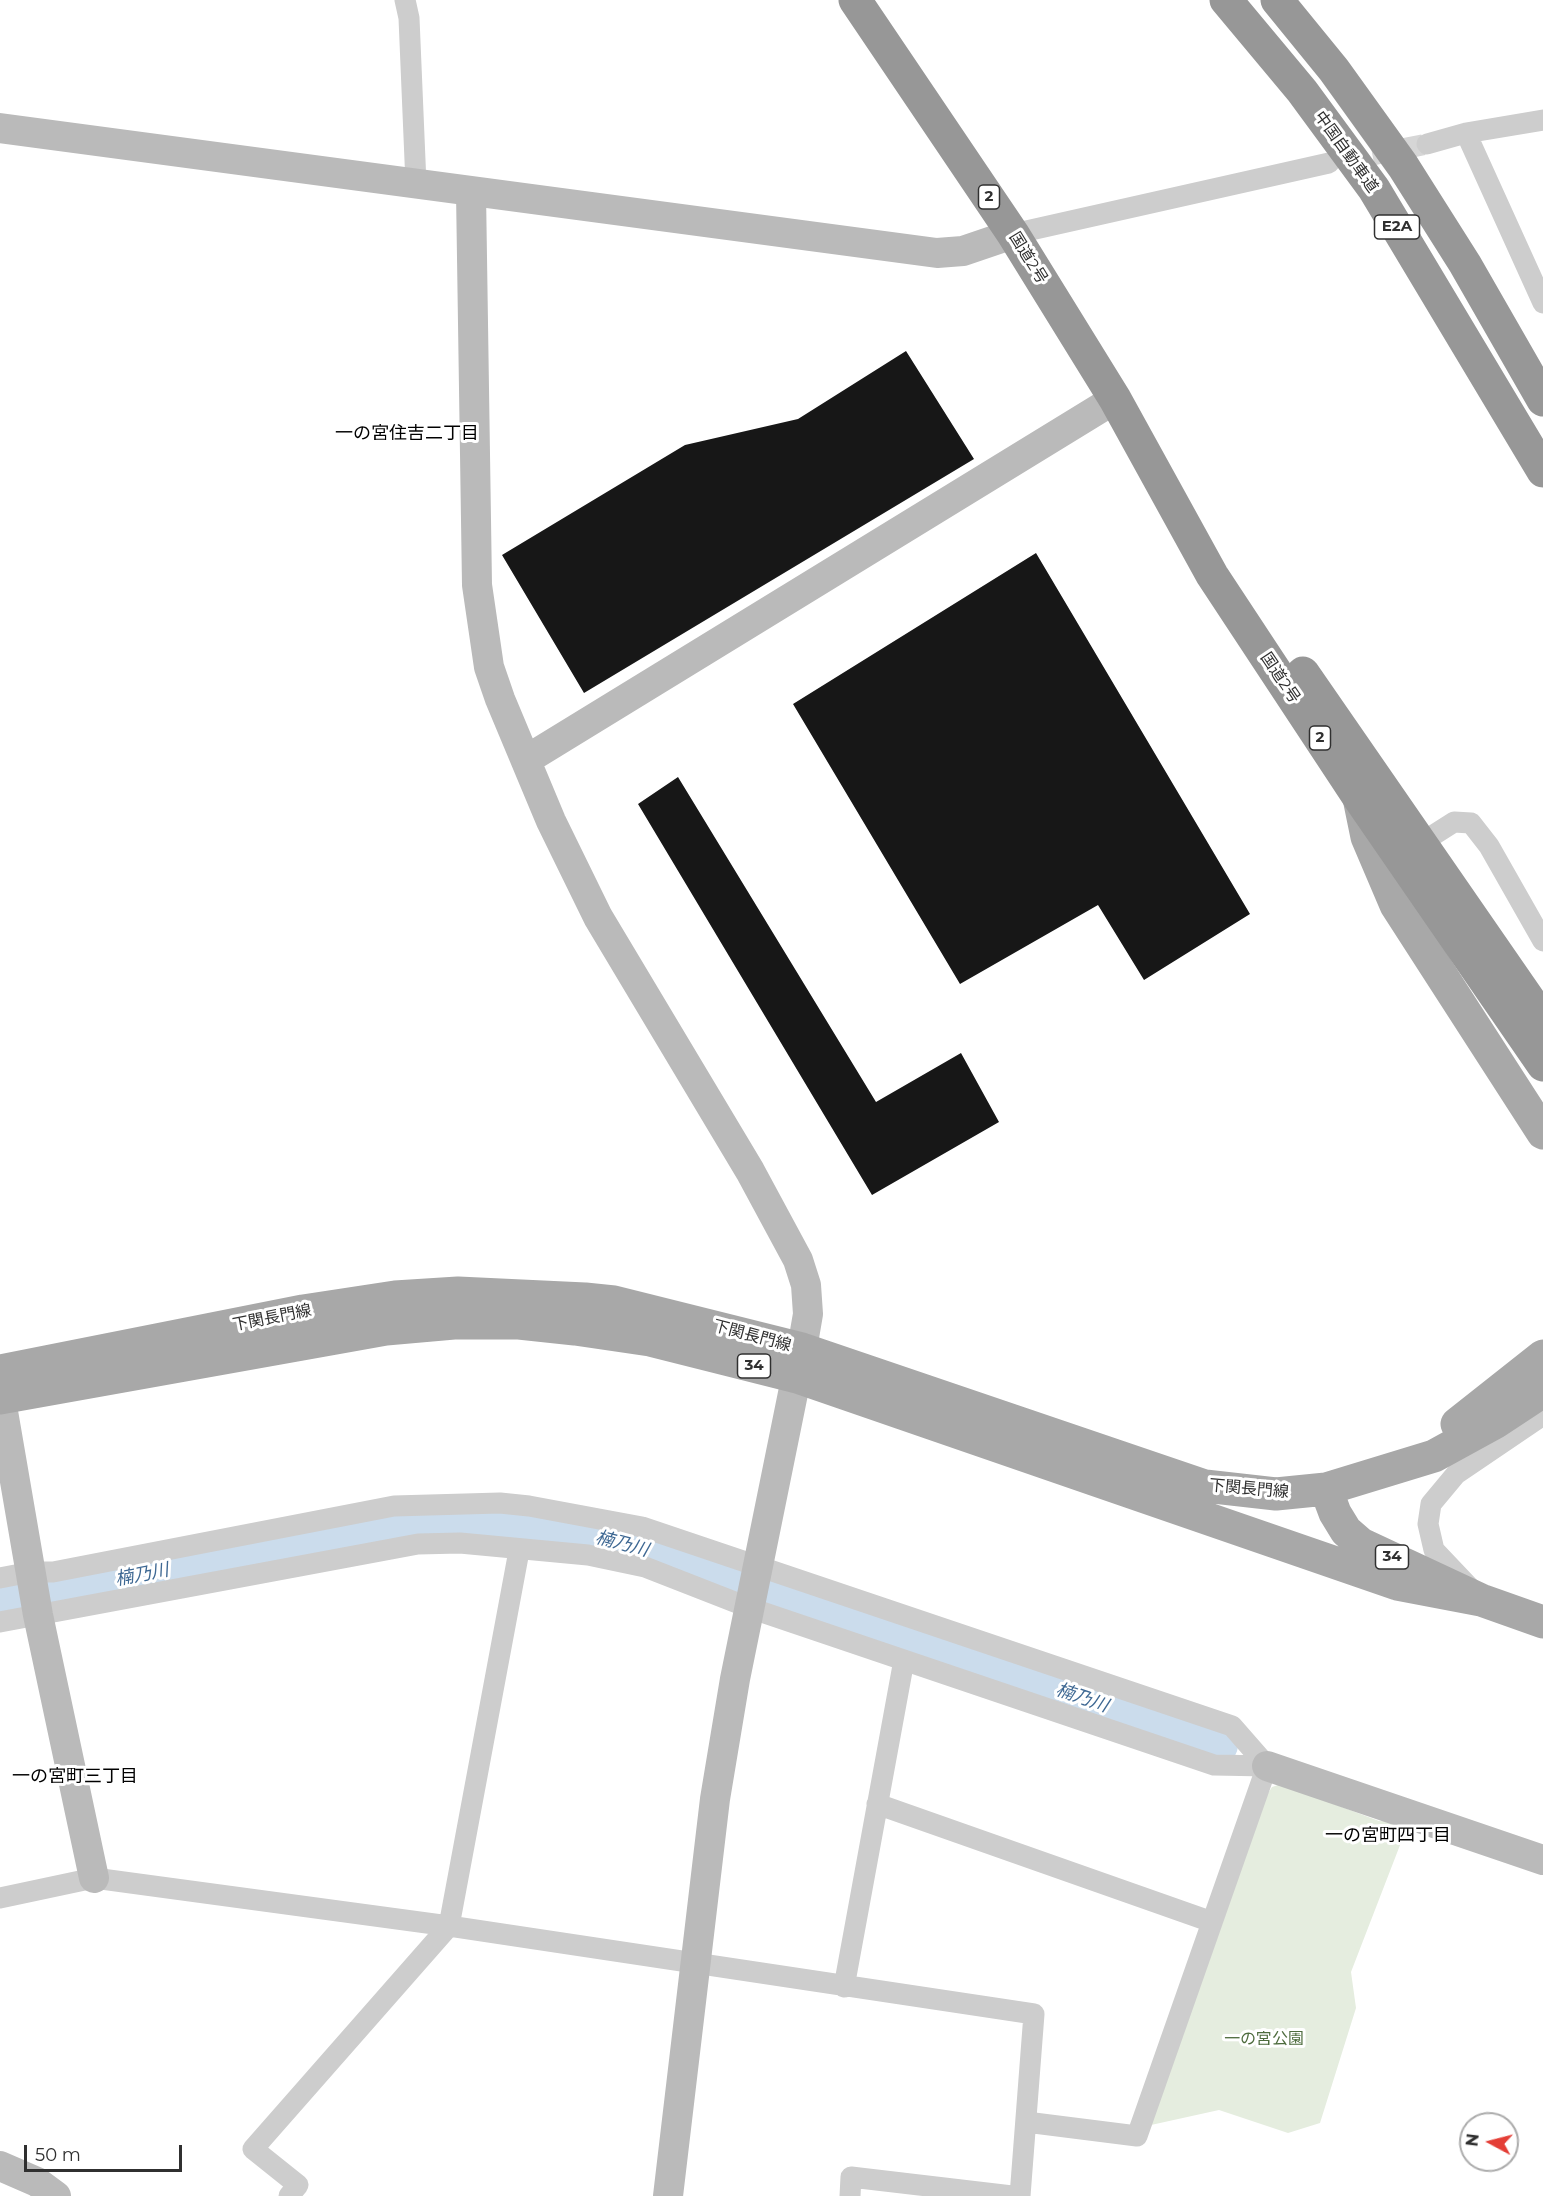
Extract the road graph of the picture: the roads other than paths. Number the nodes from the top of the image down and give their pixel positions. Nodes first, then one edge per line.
1 (405, 0) edge
2 (855, 0) edge
3 (1226, 0) edge
4 (1277, 0) edge
5 (1543, 120) edge
6 (0, 128) edge
7 (1466, 134) junction
8 (1427, 144) tunnel mouth
9 (1329, 163) tunnel mouth
10 (416, 184) junction
11 (471, 192) junction
12 (1013, 234) junction
13 (1543, 303) edge
14 (1115, 399) junction
15 (1543, 400) edge
16 (1543, 471) edge
17 (526, 760) junction
18 (1359, 798) junction
19 (1410, 850) junction
20 (1543, 941) edge
21 (1543, 1020) edge
22 (1543, 1065) edge
23 (1543, 1133) edge
24 (1543, 1356) edge
25 (799, 1363) junction
26 (0, 1371) edge
27 (1543, 1391) edge
28 (0, 1397) edge
29 (1543, 1415) edge
30 (1337, 1486) junction
31 (519, 1551) junction
32 (0, 1578) edge
33 (755, 1587) junction
34 (34, 1593) junction
35 (1481, 1600) junction
36 (0, 1622) edge
37 (1543, 1622) edge
38 (904, 1660) junction
39 (1267, 1766) junction
40 (878, 1804) junction
41 (1541, 1853) edge
42 (94, 1878) junction
43 (0, 1898) edge
44 (1212, 1922) junction
45 (449, 1926) junction
46 (695, 1965) junction
47 (844, 1987) junction
48 (1026, 2122) junction
49 (0, 2166) edge
50 (56, 2196) edge
51 (289, 2196) edge
52 (668, 2196) edge
53 (850, 2196) edge
54 (1012, 2196) edge
55 (1020, 2196) edge

1 - 10 street
2 - 12 highway, 国道2号 / 2
3 - 16 highway, 中国自動車道 / E2A
4 - 15 highway, E2A
5 - 7 street
6 - 10 street
7 - 8 street
7 - 13 street
9 - 12 street
10 - 11 street
11 - 12 street
11 - 17 street
12 - 14 highway, 国道2号 / 2
14 - 17 street
14 - 18 highway, 国道2号 / 2
14 - 19 highway, 国道2号 / 2
17 - 25 street
18 - 19 highway, 国道2号 / 2
18 - 23 main road
19 - 20 street
19 - 21 highway, 国道2号 / 2
19 - 22 highway, 国道2号 / 2
24 - 30 main road
25 - 26 main road, 下関長門線 / 34
25 - 28 main road, 下関長門線 / 34
25 - 30 main road, 下関長門線 / 34
25 - 33 street
25 - 35 main road, 下関長門線 / 34
27 - 30 main road
28 - 34 street
29 - 35 street
30 - 35 main road, 下関長門線 / 34
31 - 33 street
31 - 34 street
31 - 45 street
32 - 34 street
33 - 34 street
33 - 38 street
33 - 39 street
33 - 46 street
34 - 36 street
34 - 42 street
35 - 37 main road, 下関長門線 / 34
38 - 39 street
38 - 40 street
39 - 41 street
39 - 44 street
40 - 44 street
40 - 47 street
42 - 43 street
42 - 45 street
44 - 48 street
45 - 46 street
45 - 51 street
46 - 47 street
46 - 52 street
47 - 48 street
48 - 55 street
49 - 50 street
53 - 54 street

